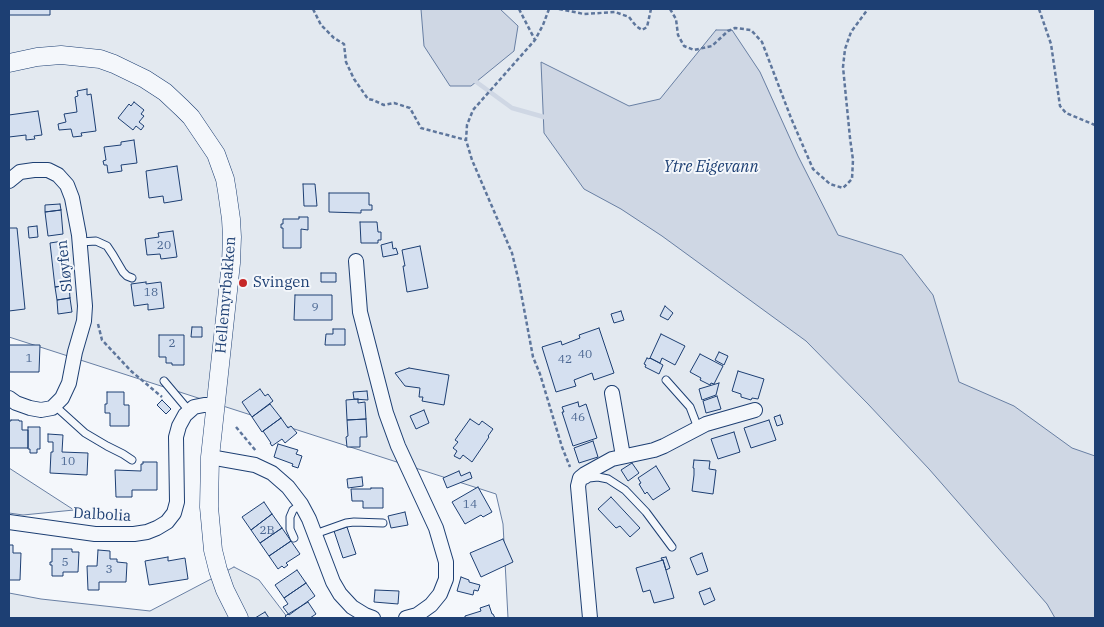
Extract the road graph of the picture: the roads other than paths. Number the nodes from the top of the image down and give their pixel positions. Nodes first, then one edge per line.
1 (9, 63) edge
2 (9, 181) edge
3 (80, 242) junction
4 (356, 261) dead end
5 (132, 278) dead end
6 (666, 380) dead end
7 (164, 381) dead end
8 (612, 393) dead end
9 (9, 398) edge
10 (215, 405) junction
11 (54, 406) junction
12 (754, 410) dead end
13 (187, 413) junction
14 (698, 428) junction
15 (210, 456) junction
16 (623, 456) junction
17 (132, 460) dead end
18 (578, 486) junction
19 (301, 504) junction
20 (9, 522) edge
21 (383, 523) dead end
22 (315, 534) junction
23 (294, 538) dead end
24 (672, 547) dead end
25 (424, 615) edge
26 (239, 618) edge
27 (373, 618) edge
28 (406, 618) edge
29 (590, 618) edge

1 - 10 street, Hellemyrbakken
2 - 3 street, Sløyfen
3 - 5 lane
3 - 11 street, Sløyfen
4 - 25 street
6 - 14 lane
7 - 13 lane
8 - 16 street
9 - 11 street
10 - 13 street
10 - 15 street, Hellemyrbakken
11 - 17 lane
12 - 14 street
13 - 20 street, Dalbolia
14 - 16 street
15 - 19 street
15 - 26 street, Hellemyrbakken
16 - 18 street
18 - 24 lane
18 - 29 street
19 - 22 street
19 - 23 lane
21 - 22 lane
22 - 27 street
25 - 28 street

